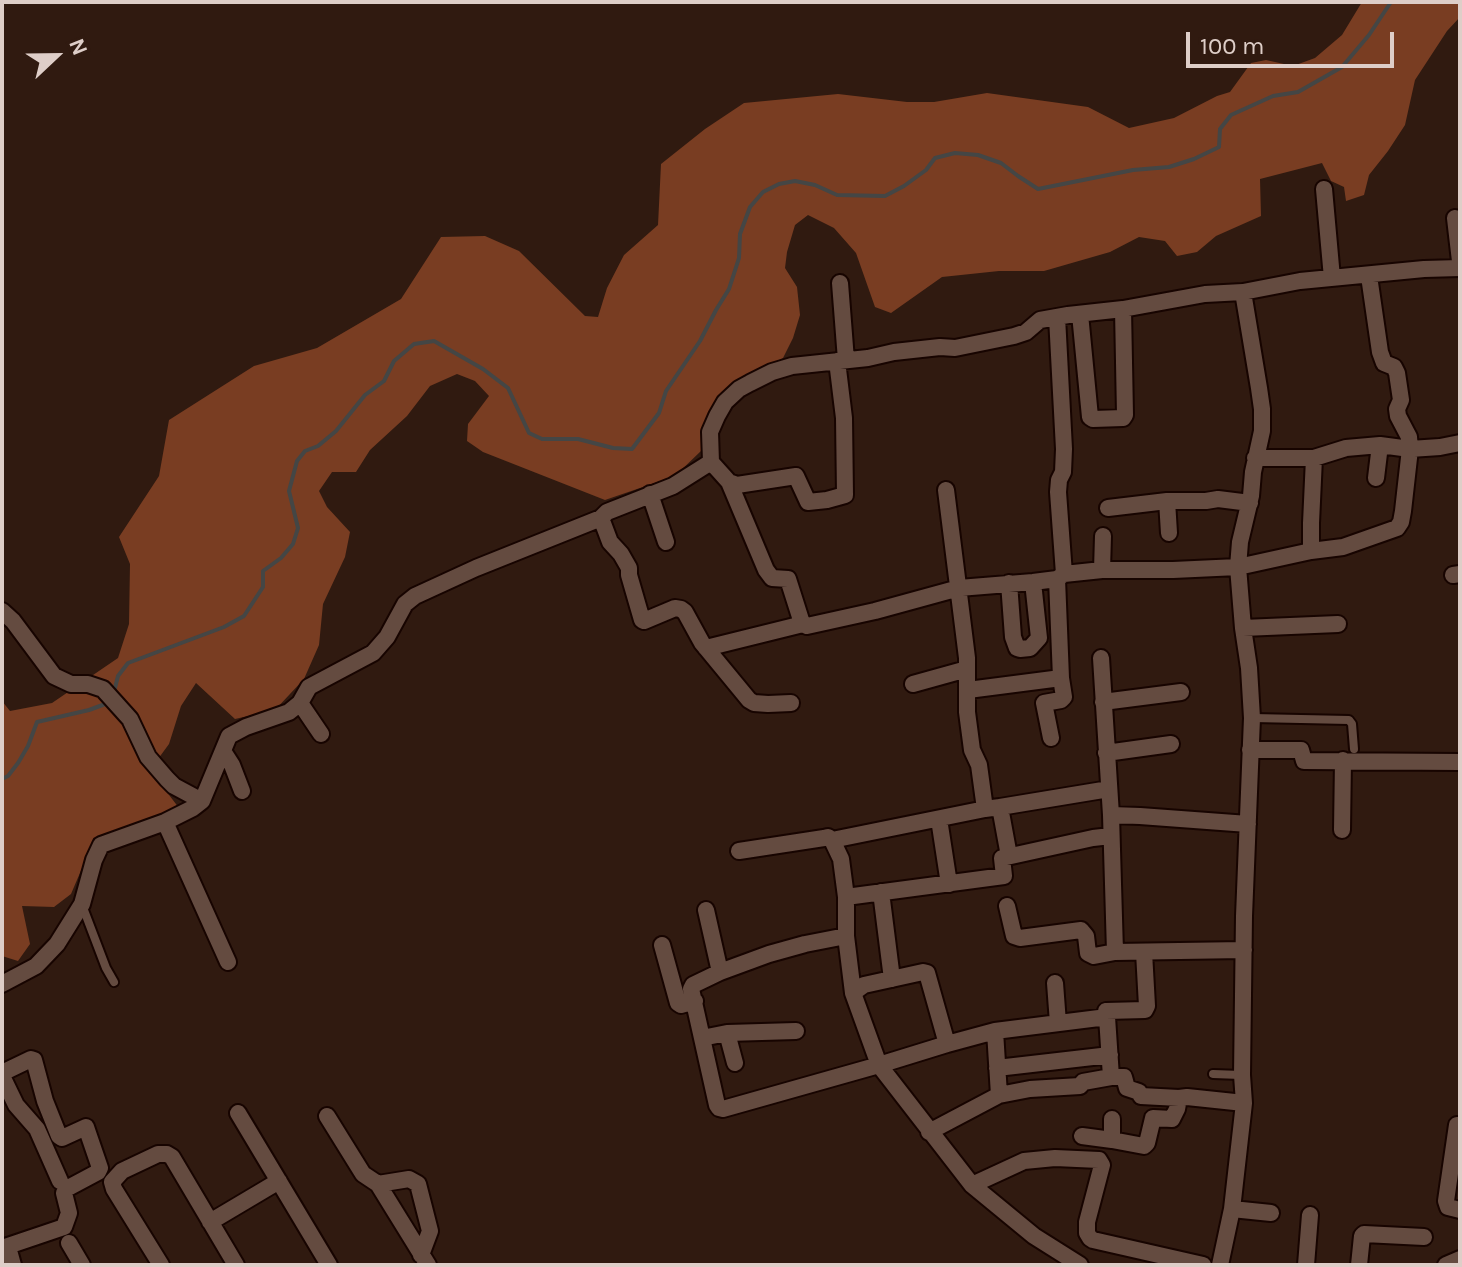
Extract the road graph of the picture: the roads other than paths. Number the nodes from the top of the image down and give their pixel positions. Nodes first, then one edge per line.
1 (1324, 189) dead end
2 (1455, 218) dead end
3 (1460, 261) edge
4 (1460, 268) edge
5 (1369, 276) junction
6 (1332, 278) junction
7 (840, 283) dead end
8 (1243, 292) junction
9 (1123, 309) junction
10 (1080, 314) junction
11 (1057, 317) junction
12 (841, 361) junction
13 (1460, 443) edge
14 (1380, 445) junction
15 (1410, 449) junction
16 (1255, 458) junction
17 (1314, 458) junction
18 (711, 462) junction
19 (1376, 478) dead end
20 (729, 482) junction
21 (946, 490) dead end
22 (650, 494) junction
23 (1167, 501) junction
24 (1250, 503) junction
25 (1108, 508) dead end
26 (601, 518) junction
27 (1169, 533) dead end
28 (1103, 536) dead end
29 (666, 542) dead end
30 (1311, 551) junction
31 (1238, 567) junction
32 (1102, 570) junction
33 (1060, 576) junction
34 (1033, 582) junction
35 (1009, 583) junction
36 (959, 588) junction
37 (2, 611) edge
38 (803, 624) junction
39 (1338, 624) dead end
40 (1243, 628) junction
41 (706, 648) junction
42 (1101, 658) dead end
43 (967, 669) junction
44 (1061, 678) junction
45 (913, 684) dead end
46 (968, 690) junction
47 (1181, 692) dead end
48 (1103, 702) junction
49 (300, 703) junction
50 (791, 703) dead end
51 (1252, 718) junction
52 (321, 734) dead end
53 (1051, 738) dead end
54 (1171, 744) dead end
55 (1250, 750) junction
56 (223, 751) junction
57 (1106, 753) junction
58 (1349, 754) junction
59 (1460, 762) edge
60 (1109, 789) junction
61 (242, 791) dead end
62 (202, 801) junction
63 (992, 808) junction
64 (1111, 815) junction
65 (939, 819) junction
66 (165, 822) junction
67 (1248, 824) junction
68 (1342, 830) dead end
69 (1111, 836) junction
70 (832, 840) junction
71 (739, 851) dead end
72 (1009, 856) junction
73 (949, 884) junction
74 (881, 892) junction
75 (846, 897) junction
76 (82, 904) junction
77 (1007, 906) dead end
78 (706, 910) dead end
79 (846, 936) junction
80 (662, 945) dead end
81 (1244, 950) junction
82 (1115, 952) junction
83 (1144, 952) junction
84 (228, 962) dead end
85 (720, 972) junction
86 (892, 979) junction
87 (114, 982) dead end
88 (1055, 983) dead end
89 (2, 984) edge
90 (853, 993) junction
91 (695, 1001) junction
92 (1107, 1017) junction
93 (1058, 1023) junction
94 (796, 1031) dead end
95 (995, 1031) junction
96 (727, 1033) junction
97 (702, 1038) junction
98 (947, 1044) junction
99 (1110, 1055) junction
100 (735, 1063) dead end
101 (879, 1065) junction
102 (997, 1068) junction
103 (1213, 1074) dead end
104 (2, 1075) edge
105 (1242, 1075) junction
106 (1111, 1077) junction
107 (999, 1095) junction
108 (1179, 1098) junction
109 (1244, 1103) junction
110 (238, 1113) dead end
111 (327, 1116) dead end
112 (1112, 1119) dead end
113 (1457, 1125) dead end
114 (929, 1132) junction
115 (1082, 1136) dead end
116 (1112, 1140) junction
117 (60, 1181) dead end
118 (279, 1181) junction
119 (378, 1184) junction
120 (972, 1185) junction
121 (1232, 1209) junction
122 (1460, 1210) edge
123 (1271, 1213) dead end
124 (1310, 1215) dead end
125 (210, 1222) junction
126 (1424, 1237) dead end
127 (69, 1243) dead end
128 (9, 1255) edge
129 (1460, 1259) edge
130 (424, 1260) edge
131 (82, 1265) edge
132 (161, 1265) edge
133 (236, 1265) edge
134 (329, 1265) edge
135 (1080, 1265) edge
136 (1203, 1265) edge
137 (1220, 1265) edge
138 (1306, 1265) edge
139 (1359, 1265) edge
140 (1446, 1265) edge

1 - 6 street
2 - 3 street
4 - 5 street
5 - 6 street
5 - 15 street
6 - 8 street
7 - 12 street
8 - 9 street
8 - 16 street
9 - 10 street
9 - 10 street
10 - 11 street
11 - 12 street
11 - 33 street
12 - 18 street
12 - 20 street
13 - 15 street
14 - 15 street
14 - 17 street
14 - 19 street
15 - 30 street
16 - 17 street
16 - 24 street
17 - 30 street
18 - 20 street
18 - 22 street
20 - 38 street
21 - 36 street
22 - 26 street
22 - 29 street
23 - 24 street
23 - 25 street
23 - 27 street
24 - 31 street
26 - 41 street
26 - 49 street
28 - 32 street
30 - 31 street
31 - 32 street
31 - 40 street
32 - 33 street
33 - 34 street
33 - 44 street
34 - 35 street
34 - 35 street
35 - 36 street
36 - 38 street
36 - 43 street
37 - 62 street
38 - 41 street
39 - 40 street
40 - 51 street
41 - 50 street
42 - 48 street
43 - 45 street
43 - 46 street
44 - 46 street
44 - 53 street
46 - 63 street
47 - 48 street
48 - 57 street
49 - 52 street
49 - 56 street
51 - 55 street
51 - 58 lane
54 - 57 street
55 - 58 street
55 - 67 street
56 - 61 street
56 - 62 street
57 - 60 street
58 - 59 street
58 - 68 street
60 - 63 street
60 - 64 street
62 - 66 street
63 - 65 street
63 - 72 street
64 - 67 street
64 - 69 street
65 - 70 street
65 - 73 street
66 - 76 street
66 - 84 street
67 - 81 street
69 - 72 street
69 - 82 street
70 - 71 street
70 - 75 street
72 - 73 street
73 - 74 street
74 - 75 street
74 - 86 street
75 - 79 street
76 - 87 lane
76 - 89 street
77 - 82 street
78 - 85 street
79 - 85 street
79 - 90 street
80 - 91 street
81 - 83 street
81 - 105 street
82 - 83 street
83 - 92 street
85 - 91 street
86 - 90 street
86 - 98 street
88 - 93 street
90 - 101 street
91 - 97 street
92 - 93 street
92 - 99 street
93 - 95 street
94 - 96 street
95 - 98 street
95 - 102 street
96 - 97 street
96 - 100 street
97 - 101 street
98 - 101 street
99 - 102 street
99 - 106 street
101 - 114 street
102 - 107 street
103 - 105 lane
104 - 117 street
104 - 128 street
105 - 109 street
106 - 107 street
106 - 108 street
107 - 114 street
108 - 109 street
108 - 116 street
109 - 121 street
110 - 118 street
111 - 119 street
112 - 116 street
113 - 122 street
114 - 120 street
115 - 116 street
118 - 125 street
118 - 134 street
119 - 130 street
119 - 130 street
120 - 135 street
120 - 136 street
121 - 123 street
121 - 137 street
124 - 138 street
125 - 132 street
125 - 133 street
126 - 139 street
127 - 131 street
129 - 140 street

